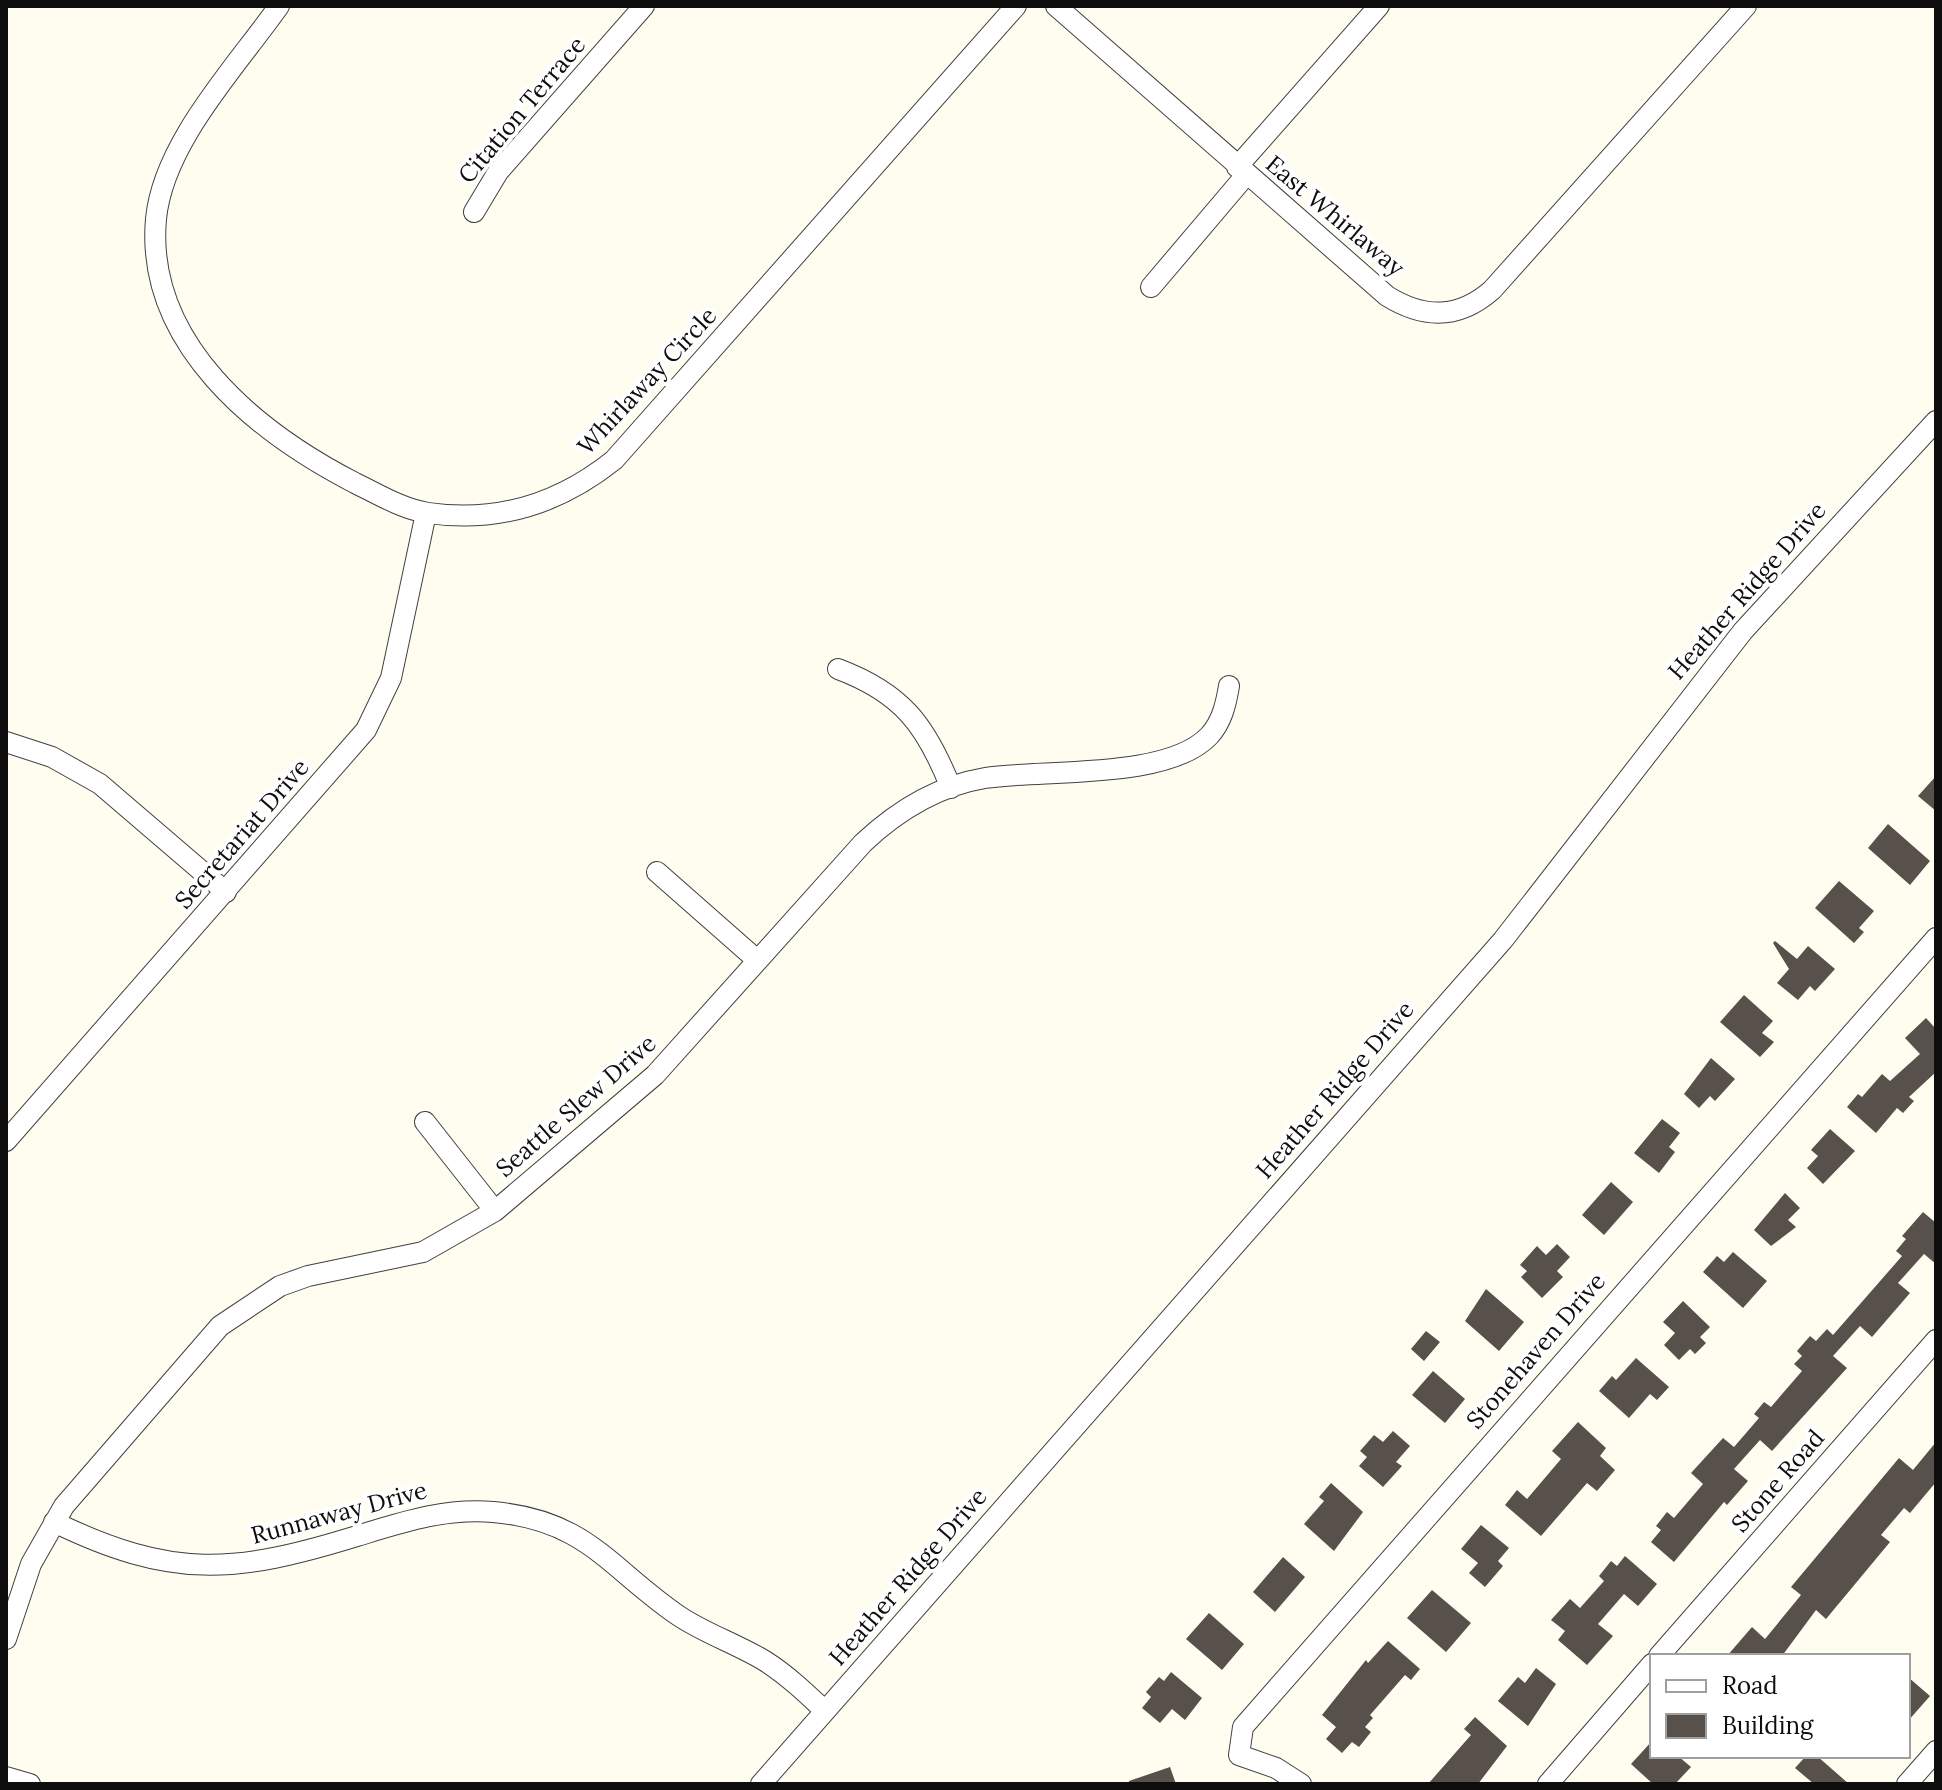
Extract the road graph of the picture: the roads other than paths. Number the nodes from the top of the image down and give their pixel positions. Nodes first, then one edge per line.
1 (279, 6) edge
2 (644, 6) edge
3 (1016, 6) edge
4 (1056, 6) edge
5 (1379, 6) edge
6 (1746, 6) edge
7 (1242, 171) junction
8 (474, 212) dead end
9 (1151, 287) dead end
10 (1936, 421) edge
11 (426, 513) junction
12 (838, 669) dead end
13 (1229, 686) dead end
14 (6, 742) edge
15 (951, 788) junction
16 (657, 872) dead end
17 (226, 892) junction
18 (1936, 938) edge
19 (757, 960) junction
20 (425, 1122) dead end
21 (6, 1141) edge
22 (495, 1211) junction
23 (1936, 1340) edge
24 (54, 1522) junction
25 (6, 1639) edge
26 (1661, 1654) edge
27 (1650, 1666) edge
28 (825, 1711) junction
29 (1936, 1751) edge
30 (6, 1777) edge
31 (30, 1784) edge
32 (761, 1784) edge
33 (1301, 1784) edge
34 (1548, 1784) edge
35 (1907, 1784) edge

1 - 11 street, Whirlaway Circle
2 - 8 street, Citation Terrace
3 - 11 street, Whirlaway Circle
4 - 7 street, East Whirlaway
5 - 7 street
6 - 7 street, East Whirlaway
7 - 9 street
10 - 28 street, Heather Ridge Drive
11 - 17 street, Secretariat Drive
12 - 15 street
13 - 15 street, Seattle Slew Drive
14 - 17 street
15 - 19 street, Seattle Slew Drive
16 - 19 street
17 - 21 street, Secretariat Drive
18 - 33 street, Stonehaven Drive
19 - 22 street, Seattle Slew Drive
20 - 22 street
22 - 24 street, Seattle Slew Drive
23 - 26 street, Stone Road
24 - 25 street, Seattle Slew Drive
24 - 28 street, Runnaway Drive
27 - 34 street
28 - 32 street, Heather Ridge Drive
29 - 35 street
30 - 31 street

